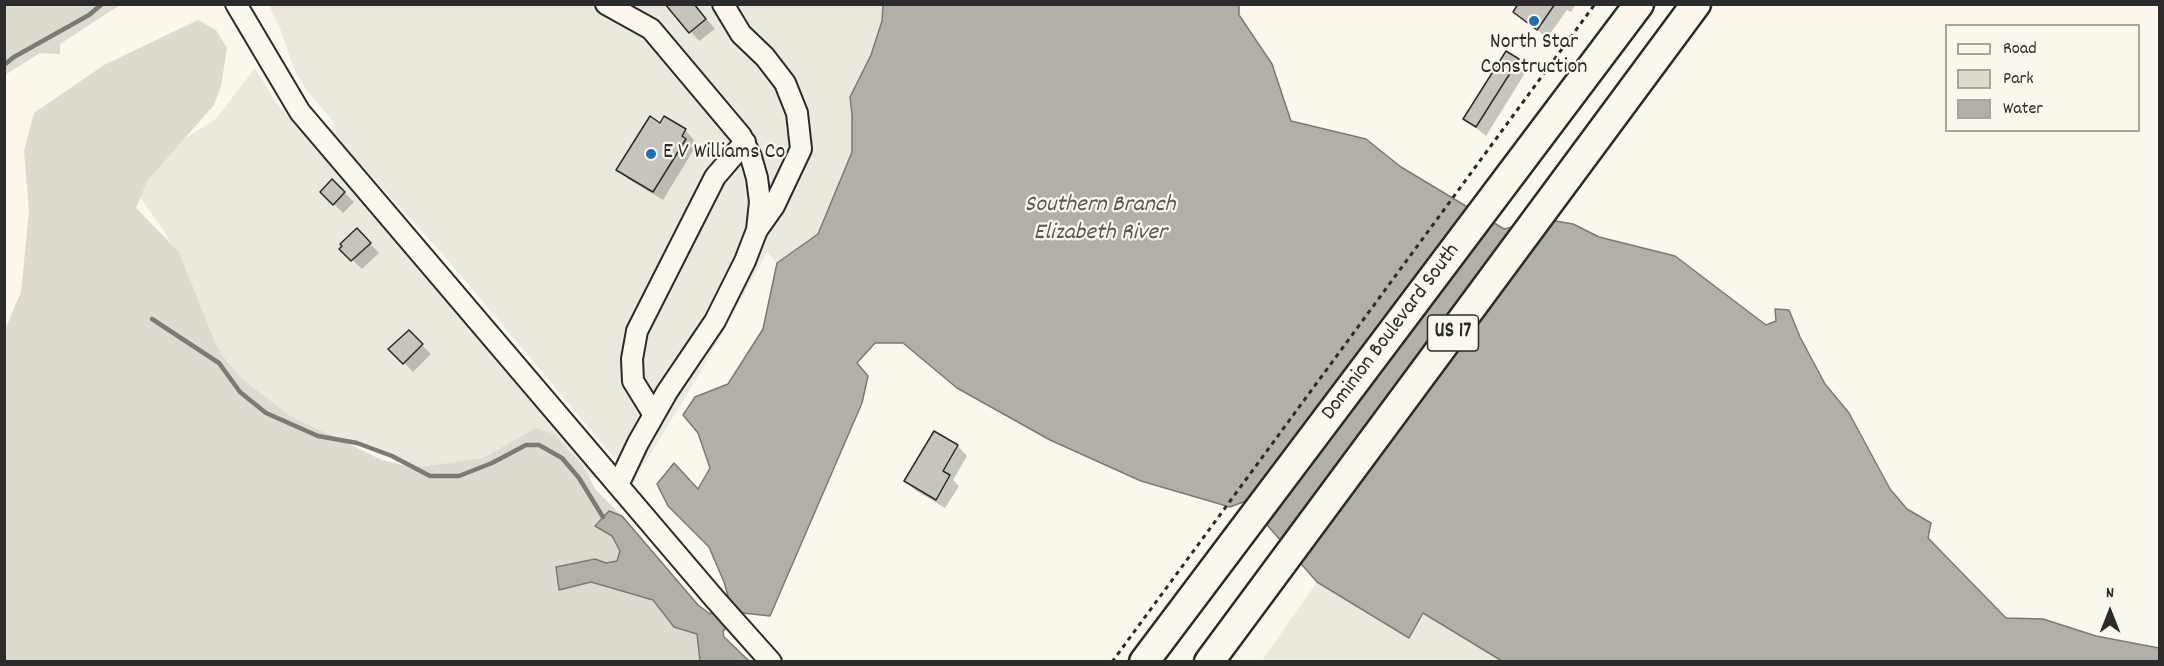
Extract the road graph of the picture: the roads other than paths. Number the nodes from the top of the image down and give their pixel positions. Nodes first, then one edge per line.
1 (236, 4) edge
2 (723, 4) edge
3 (1639, 4) edge
4 (1696, 4) edge
5 (616, 7) edge
6 (745, 142) junction
7 (757, 230) junction
8 (654, 415) junction
9 (618, 485) junction
10 (771, 662) edge
11 (1144, 662) edge
12 (1209, 662) edge

1 - 9 lane
2 - 7 lane
3 - 11 highway, Dominion Boulevard South / US 17
4 - 12 highway, US 17
5 - 6 lane
6 - 7 lane
6 - 8 lane
7 - 8 lane
8 - 9 lane
9 - 10 lane

